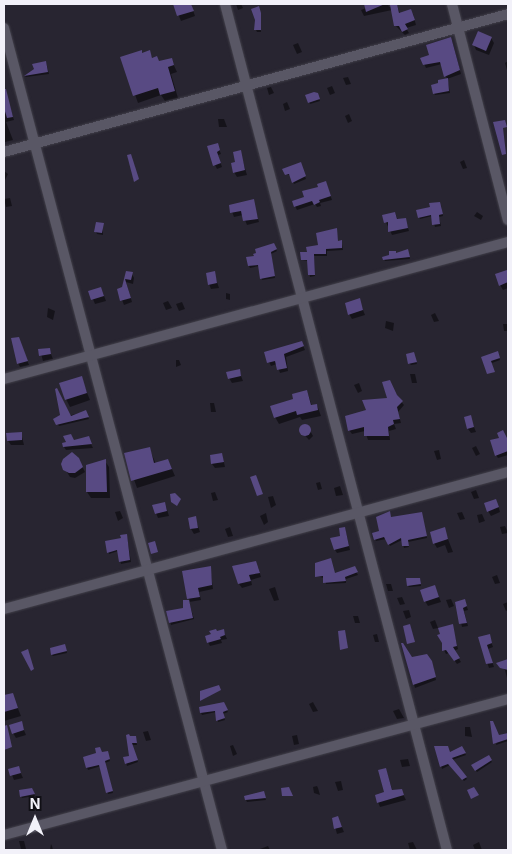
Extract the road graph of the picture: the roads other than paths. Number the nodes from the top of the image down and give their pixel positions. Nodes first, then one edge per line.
1 (225, 4) edge
2 (452, 4) edge
3 (508, 14) edge
4 (4, 28) edge
5 (458, 28) junction
6 (247, 86) junction
7 (34, 144) junction
8 (4, 152) edge
9 (508, 220) edge
10 (508, 242) edge
11 (302, 298) junction
12 (91, 355) junction
13 (4, 379) edge
14 (508, 472) edge
15 (359, 513) junction
16 (148, 570) junction
17 (4, 609) edge
18 (508, 699) edge
19 (414, 724) junction
20 (204, 781) junction
21 (4, 835) edge
22 (222, 850) edge
23 (447, 850) edge

1 - 6 street
2 - 5 street
3 - 5 street
4 - 7 street
5 - 6 street
5 - 9 street
6 - 7 street
6 - 11 street
7 - 8 street
7 - 12 street
10 - 11 street
11 - 12 street
11 - 15 street
12 - 13 street
12 - 16 street
14 - 15 street
15 - 16 street
15 - 19 street
16 - 17 street
16 - 20 street
18 - 19 street
19 - 20 street
19 - 23 street
20 - 21 street
20 - 22 street

